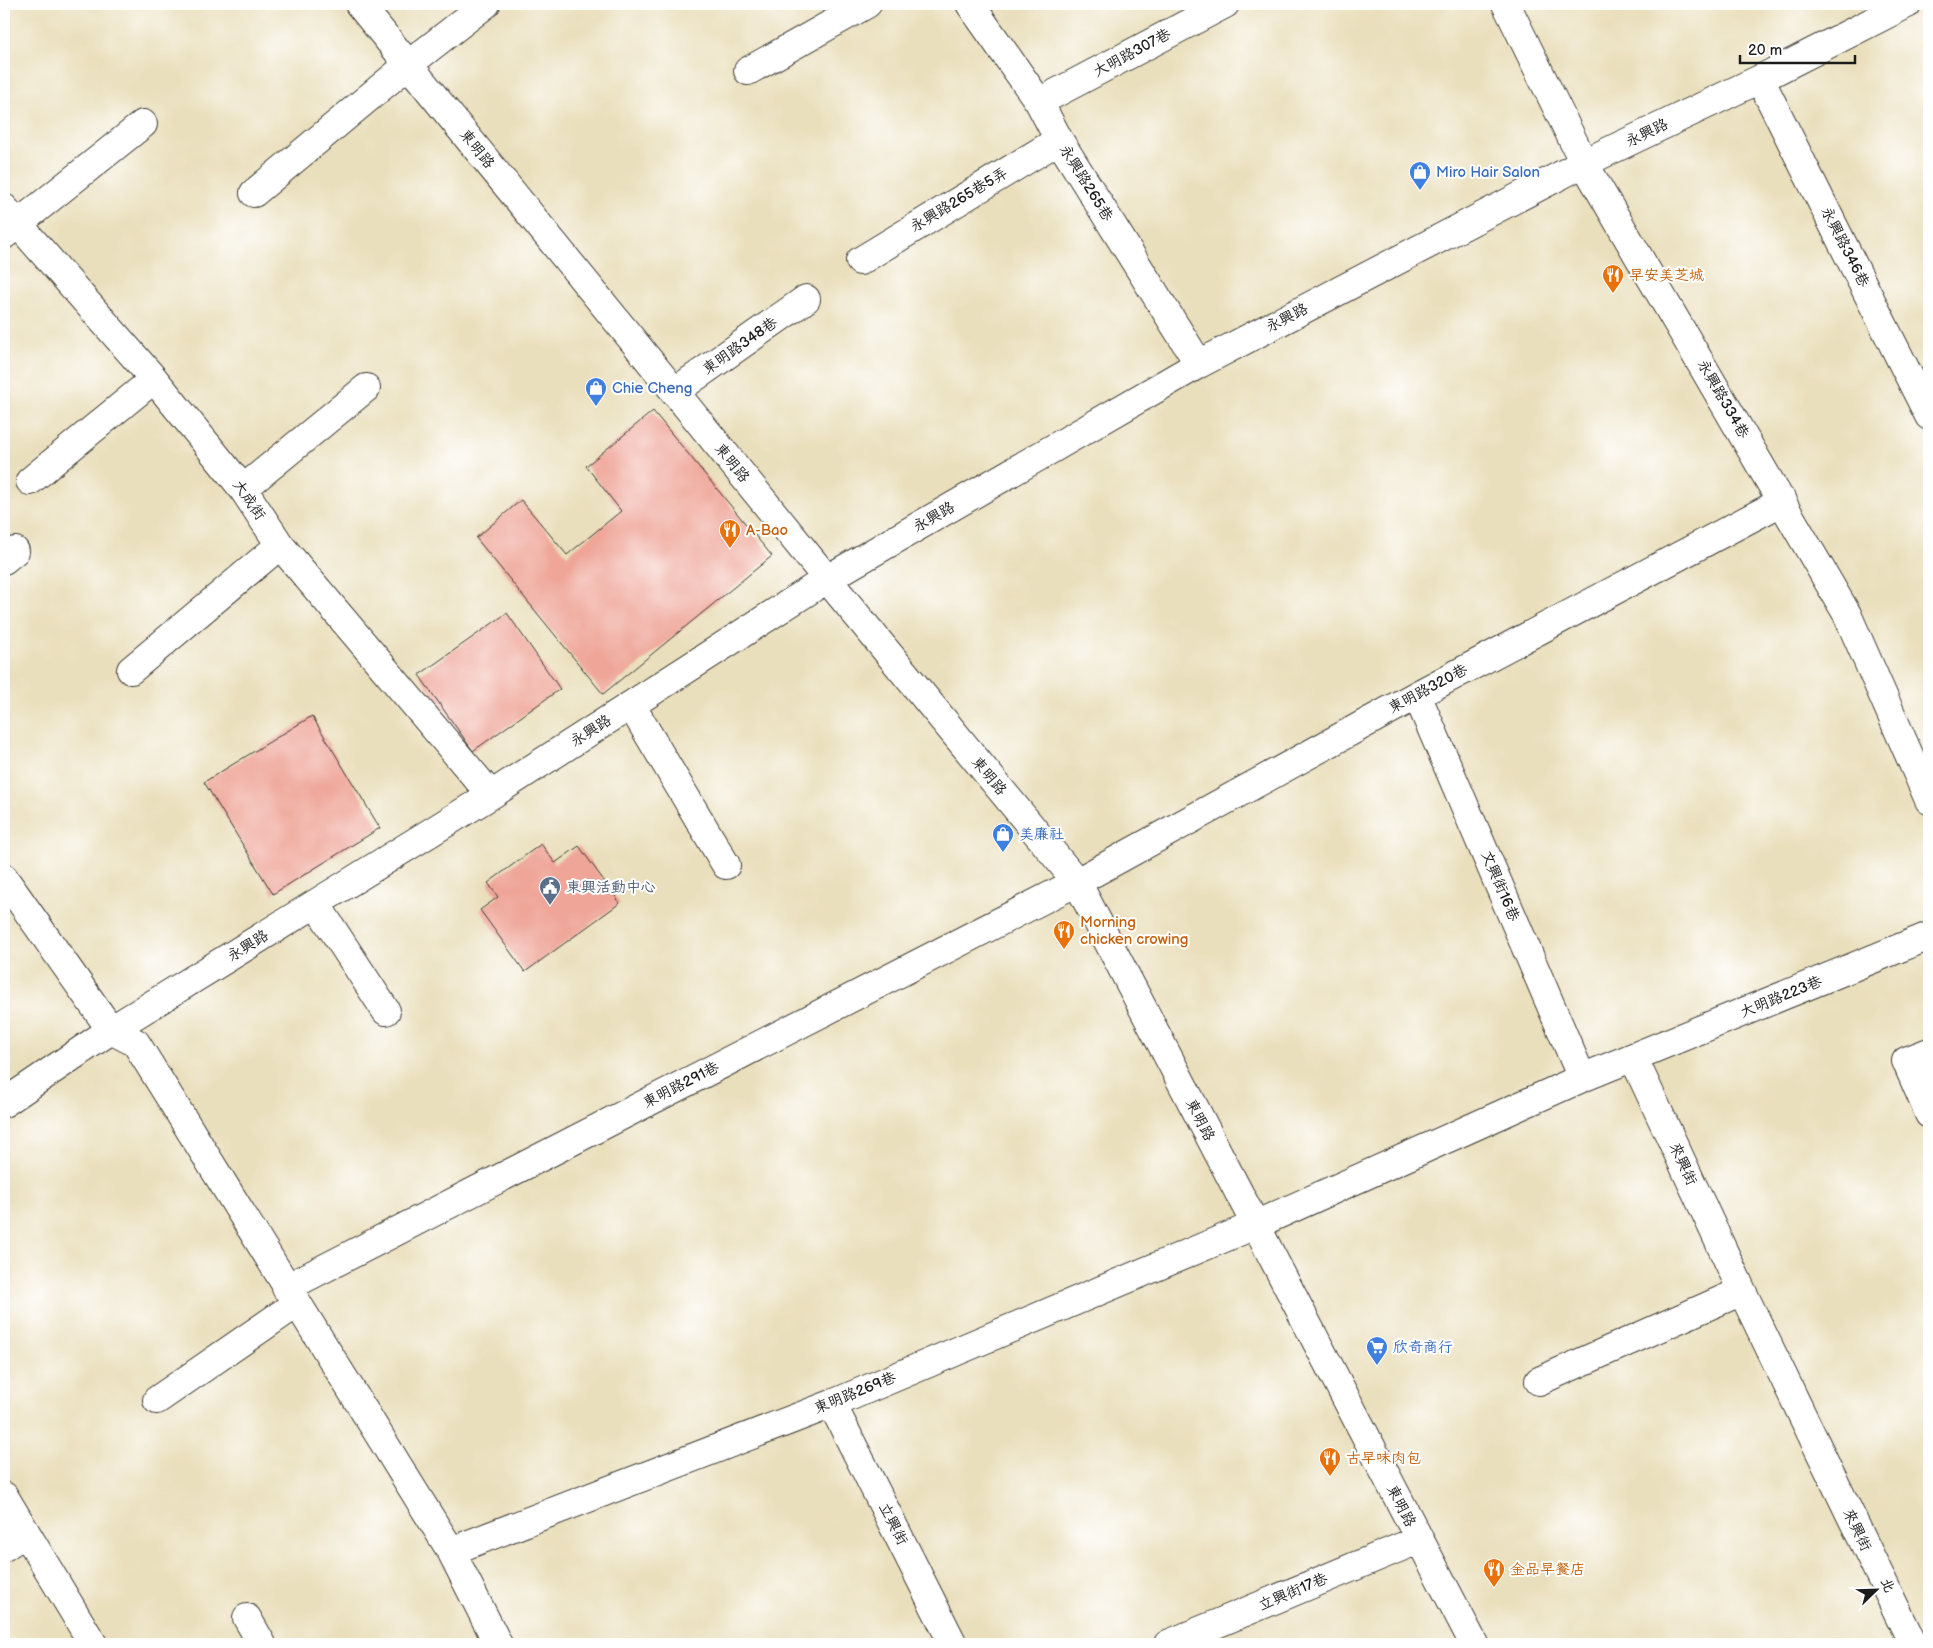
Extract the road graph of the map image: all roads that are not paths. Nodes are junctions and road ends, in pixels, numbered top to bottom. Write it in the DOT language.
graph roads {
  1 [pos="359,4"];
  2 [pos="486,4"];
  3 [pos="867,4"];
  4 [pos="970,4"];
  5 [pos="1225,4"];
  6 [pos="1506,4"];
  7 [pos="1907,4"];
  8 [pos="409,64"];
  9 [pos="748,71"];
  10 [pos="1760,79"];
  11 [pos="1039,102"];
  12 [pos="143,124"];
  13 [pos="1059,140"];
  14 [pos="1584,163"];
  15 [pos="254,193"];
  16 [pos="8,222"];
  17 [pos="860,261"];
  18 [pos="806,300"];
  19 [pos="1199,364"];
  20 [pos="154,379"];
  21 [pos="366,388"];
  22 [pos="674,392"];
  23 [pos="1929,416"];
  24 [pos="30,481"];
  25 [pos="243,489"];
  26 [pos="1783,501"];
  27 [pos="280,544"];
  28 [pos="826,579"];
  29 [pos="131,670"];
  30 [pos="1417,695"];
  31 [pos="631,705"];
  32 [pos="491,795"];
  33 [pos="1929,800"];
  34 [pos="726,865"];
  35 [pos="4,878"];
  36 [pos="1077,882"];
  37 [pos="316,904"];
  38 [pos="1929,936"];
  39 [pos="386,1011"];
  40 [pos="111,1030"];
  41 [pos="1929,1052"];
  42 [pos="1633,1057"];
  43 [pos="1582,1078"];
  44 [pos="4,1103"];
  45 [pos="1929,1114"];
  46 [pos="1255,1225"];
  47 [pos="1742,1291"];
  48 [pos="291,1296"];
  49 [pos="1539,1381"];
  50 [pos="157,1400"];
  51 [pos="832,1404"];
  52 [pos="4,1496"];
  53 [pos="14,1540"];
  54 [pos="1418,1540"];
  55 [pos="451,1551"];
  56 [pos="247,1618"];
  57 [pos="94,1644"];
  58 [pos="262,1644"];
  59 [pos="498,1644"];
  60 [pos="953,1644"];
  61 [pos="1168,1644"];
  62 [pos="1474,1644"];
  63 [pos="1912,1644"];
  1 -- 8 [label="street, 東明路"];
  2 -- 8 [label="street"];
  3 -- 9 [label="street"];
  4 -- 11 [label="street, 永興路265巷"];
  5 -- 11 [label="street, 大明路307巷"];
  6 -- 14 [label="street, 永興路334巷"];
  7 -- 10 [label="street, 永興路"];
  8 -- 15 [label="street"];
  8 -- 22 [label="street, 東明路"];
  10 -- 14 [label="street, 永興路"];
  10 -- 23 [label="street, 永興路346巷"];
  11 -- 13 [label="street, 永興路265巷"];
  12 -- 16 [label="street"];
  13 -- 17 [label="street, 永興路265巷5弄"];
  13 -- 19 [label="street, 永興路265巷"];
  14 -- 19 [label="street, 永興路"];
  14 -- 26 [label="street, 永興路334巷"];
  16 -- 20 [label="street, 大成街"];
  18 -- 22 [label="street, 東明路348巷"];
  19 -- 28 [label="street, 永興路"];
  20 -- 24 [label="street"];
  20 -- 25 [label="street, 大成街"];
  21 -- 25 [label="street"];
  22 -- 28 [label="street, 東明路"];
  25 -- 27 [label="street, 大成街"];
  26 -- 30 [label="street, 東明路320巷"];
  26 -- 33 [label="street, 永興路334巷"];
  27 -- 29 [label="street"];
  27 -- 32 [label="street, 大成街"];
  28 -- 31 [label="street, 永興路"];
  28 -- 36 [label="street, 東明路"];
  30 -- 36 [label="street, 東明路320巷"];
  30 -- 43 [label="street, 文興街16巷"];
  31 -- 32 [label="street, 永興路"];
  31 -- 34 [label="street"];
  32 -- 37 [label="street, 永興路"];
  35 -- 40 [label="street"];
  36 -- 46 [label="street, 東明路"];
  36 -- 48 [label="street, 東明路291巷"];
  37 -- 39 [label="street"];
  37 -- 40 [label="street, 永興路"];
  38 -- 42 [label="street, 大明路223巷"];
  40 -- 44 [label="street, 永興路"];
  40 -- 48 [label="street"];
  41 -- 45 [label="street"];
  42 -- 43 [label="street"];
  42 -- 47 [label="street, 來興街"];
  43 -- 46 [label="street"];
  46 -- 51 [label="street, 東明路269巷"];
  46 -- 54 [label="street, 東明路"];
  47 -- 49 [label="street"];
  47 -- 63 [label="street, 來興街"];
  48 -- 50 [label="street, 東明路291巷"];
  48 -- 55 [label="street"];
  51 -- 55 [label="street, 東明路269巷"];
  51 -- 60 [label="street, 立興街"];
  52 -- 53 [label="street"];
  53 -- 57 [label="street"];
  54 -- 61 [label="street, 立興街17巷"];
  54 -- 62 [label="street, 東明路"];
  55 -- 59 [label="street"];
  56 -- 58 [label="street"];
}
